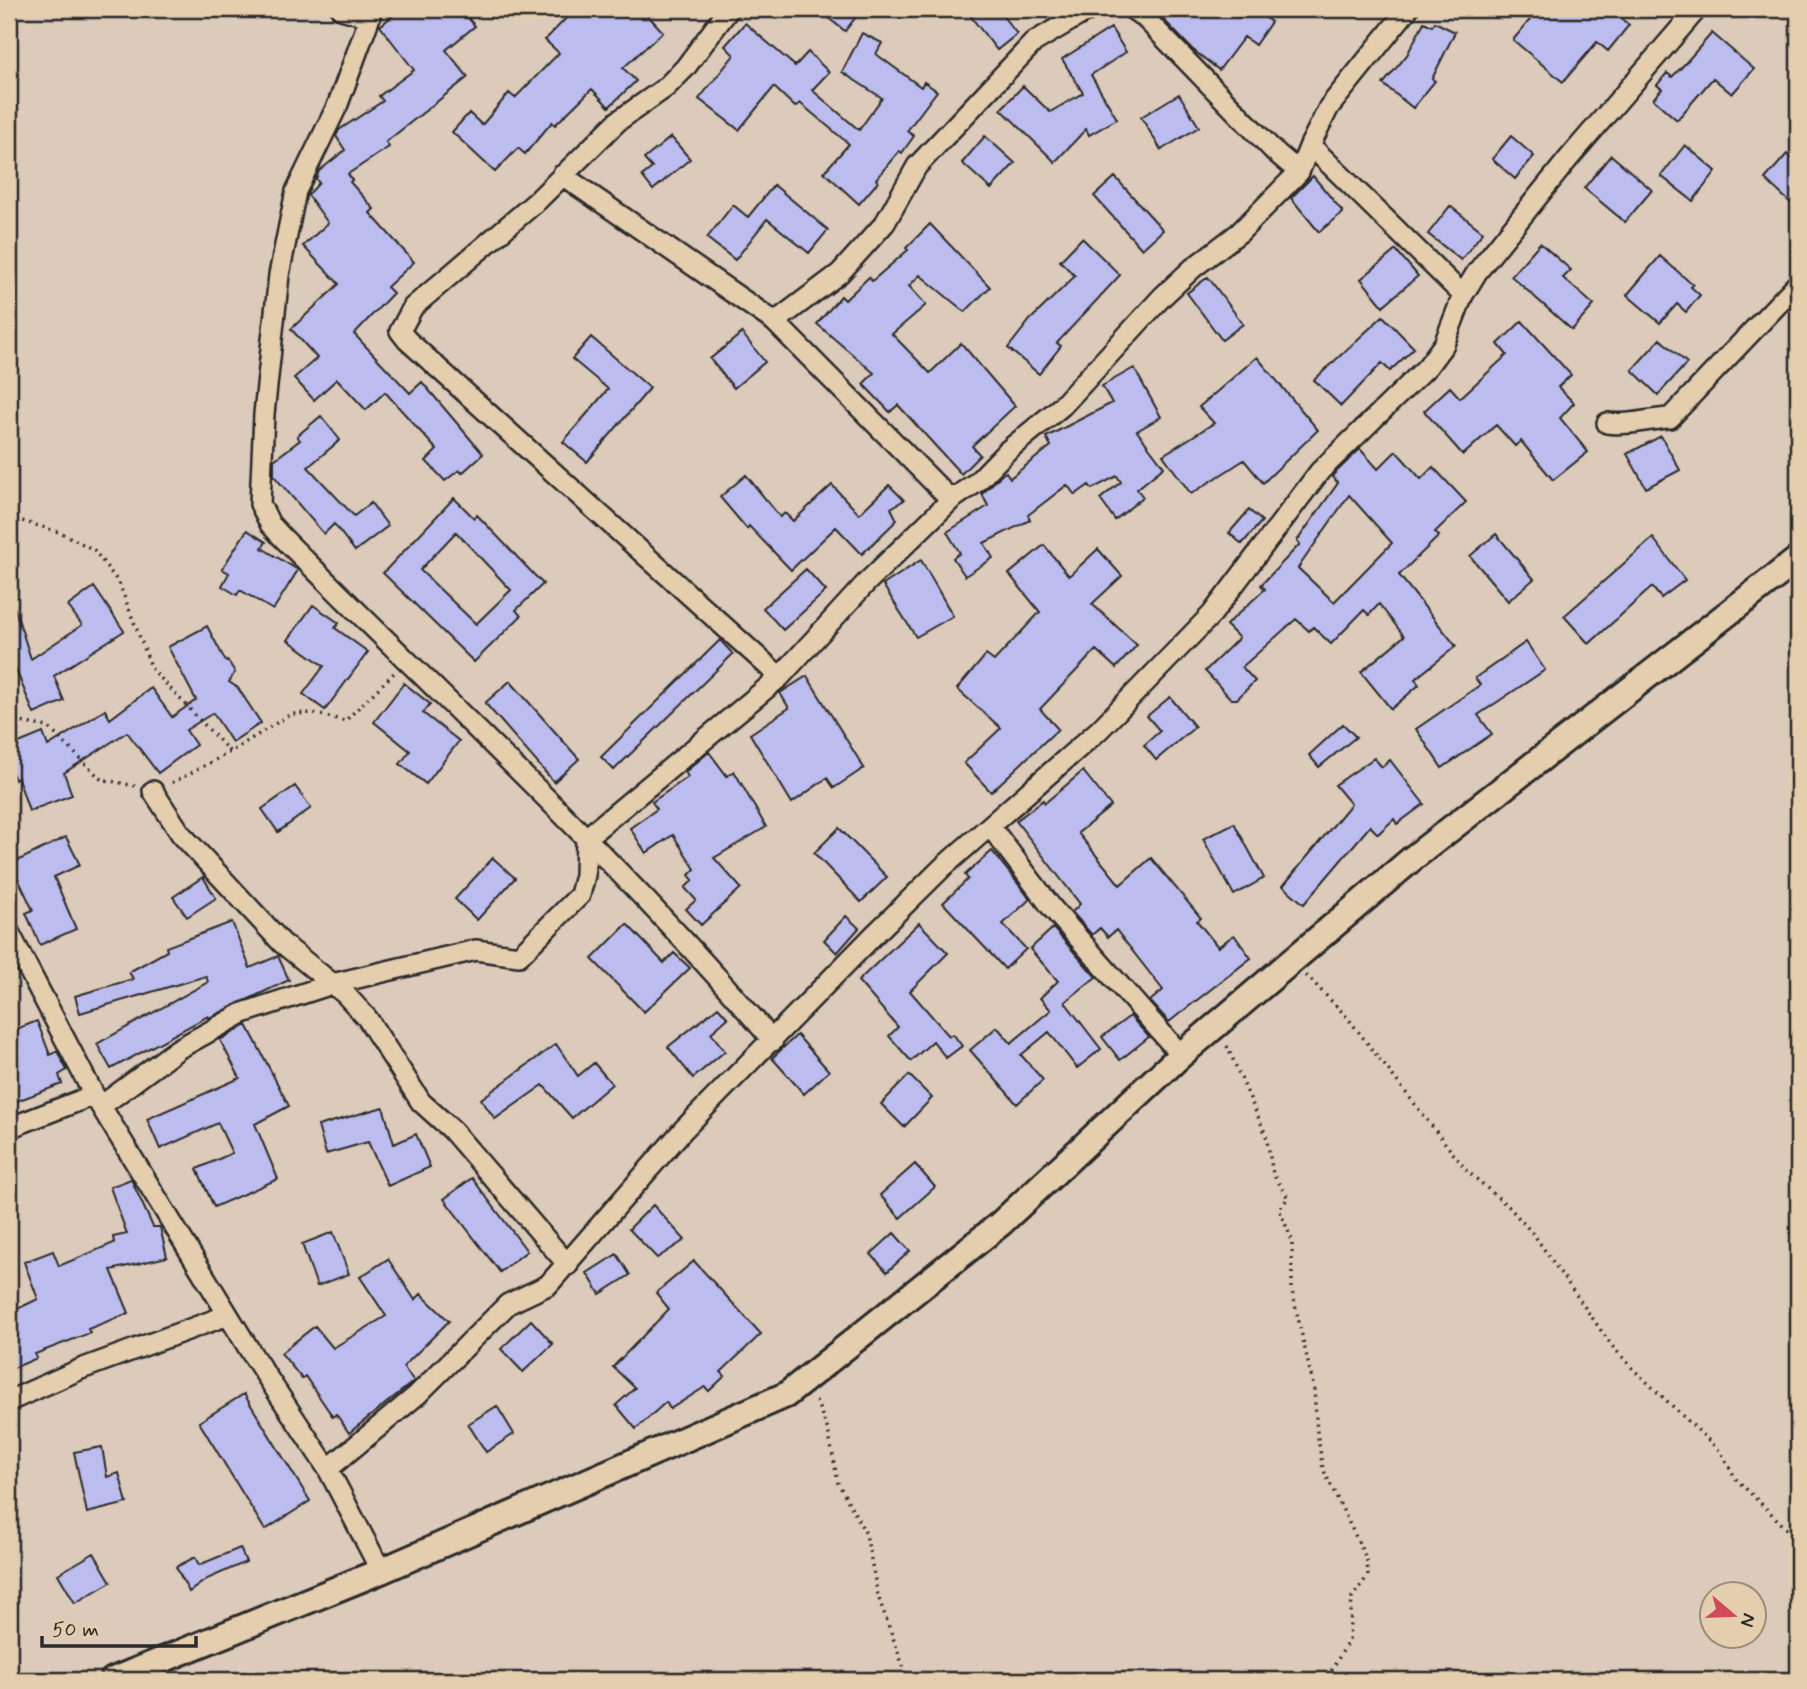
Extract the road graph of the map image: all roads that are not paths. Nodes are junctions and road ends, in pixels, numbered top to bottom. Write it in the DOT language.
graph roads {
  1 [pos="341,9"];
  2 [pos="729,9"];
  3 [pos="1090,9"];
  4 [pos="1408,9"];
  5 [pos="1698,9"];
  6 [pos="1143,12"];
  7 [pos="370,13"];
  8 [pos="1310,145"];
  9 [pos="1299,172"];
  10 [pos="562,175"];
  11 [pos="1798,283"];
  12 [pos="1463,295"];
  13 [pos="775,322"];
  14 [pos="1607,423"];
  15 [pos="951,500"];
  16 [pos="1798,559"];
  17 [pos="780,677"];
  18 [pos="153,791"];
  19 [pos="990,826"];
  20 [pos="586,838"];
  21 [pos="9,932"];
  22 [pos="332,984"];
  23 [pos="773,1041"];
  24 [pos="1181,1055"];
  25 [pos="98,1100"];
  26 [pos="9,1128"];
  27 [pos="568,1265"];
  28 [pos="228,1315"];
  29 [pos="9,1401"];
  30 [pos="328,1469"];
  31 [pos="381,1571"];
  32 [pos="113,1680"];
  1 -- 7 [label="street"];
  2 -- 10 [label="street"];
  3 -- 13 [label="street"];
  4 -- 8 [label="street"];
  5 -- 12 [label="street"];
  6 -- 9 [label="street"];
  7 -- 20 [label="street"];
  8 -- 9 [label="street"];
  8 -- 12 [label="street"];
  9 -- 15 [label="street"];
  10 -- 13 [label="street"];
  10 -- 17 [label="street"];
  11 -- 14 [label="street"];
  12 -- 19 [label="street"];
  13 -- 15 [label="street"];
  15 -- 17 [label="street"];
  16 -- 24 [label="street"];
  17 -- 20 [label="street"];
  18 -- 22 [label="street"];
  19 -- 23 [label="street"];
  19 -- 24 [label="street"];
  20 -- 22 [label="street"];
  20 -- 23 [label="street"];
  21 -- 25 [label="street"];
  22 -- 25 [label="street"];
  22 -- 27 [label="street"];
  23 -- 27 [label="street"];
  24 -- 31 [label="street"];
  25 -- 26 [label="street"];
  25 -- 28 [label="street"];
  27 -- 30 [label="street"];
  28 -- 29 [label="street"];
  28 -- 30 [label="street"];
  30 -- 31 [label="street"];
  31 -- 32 [label="street"];
}
